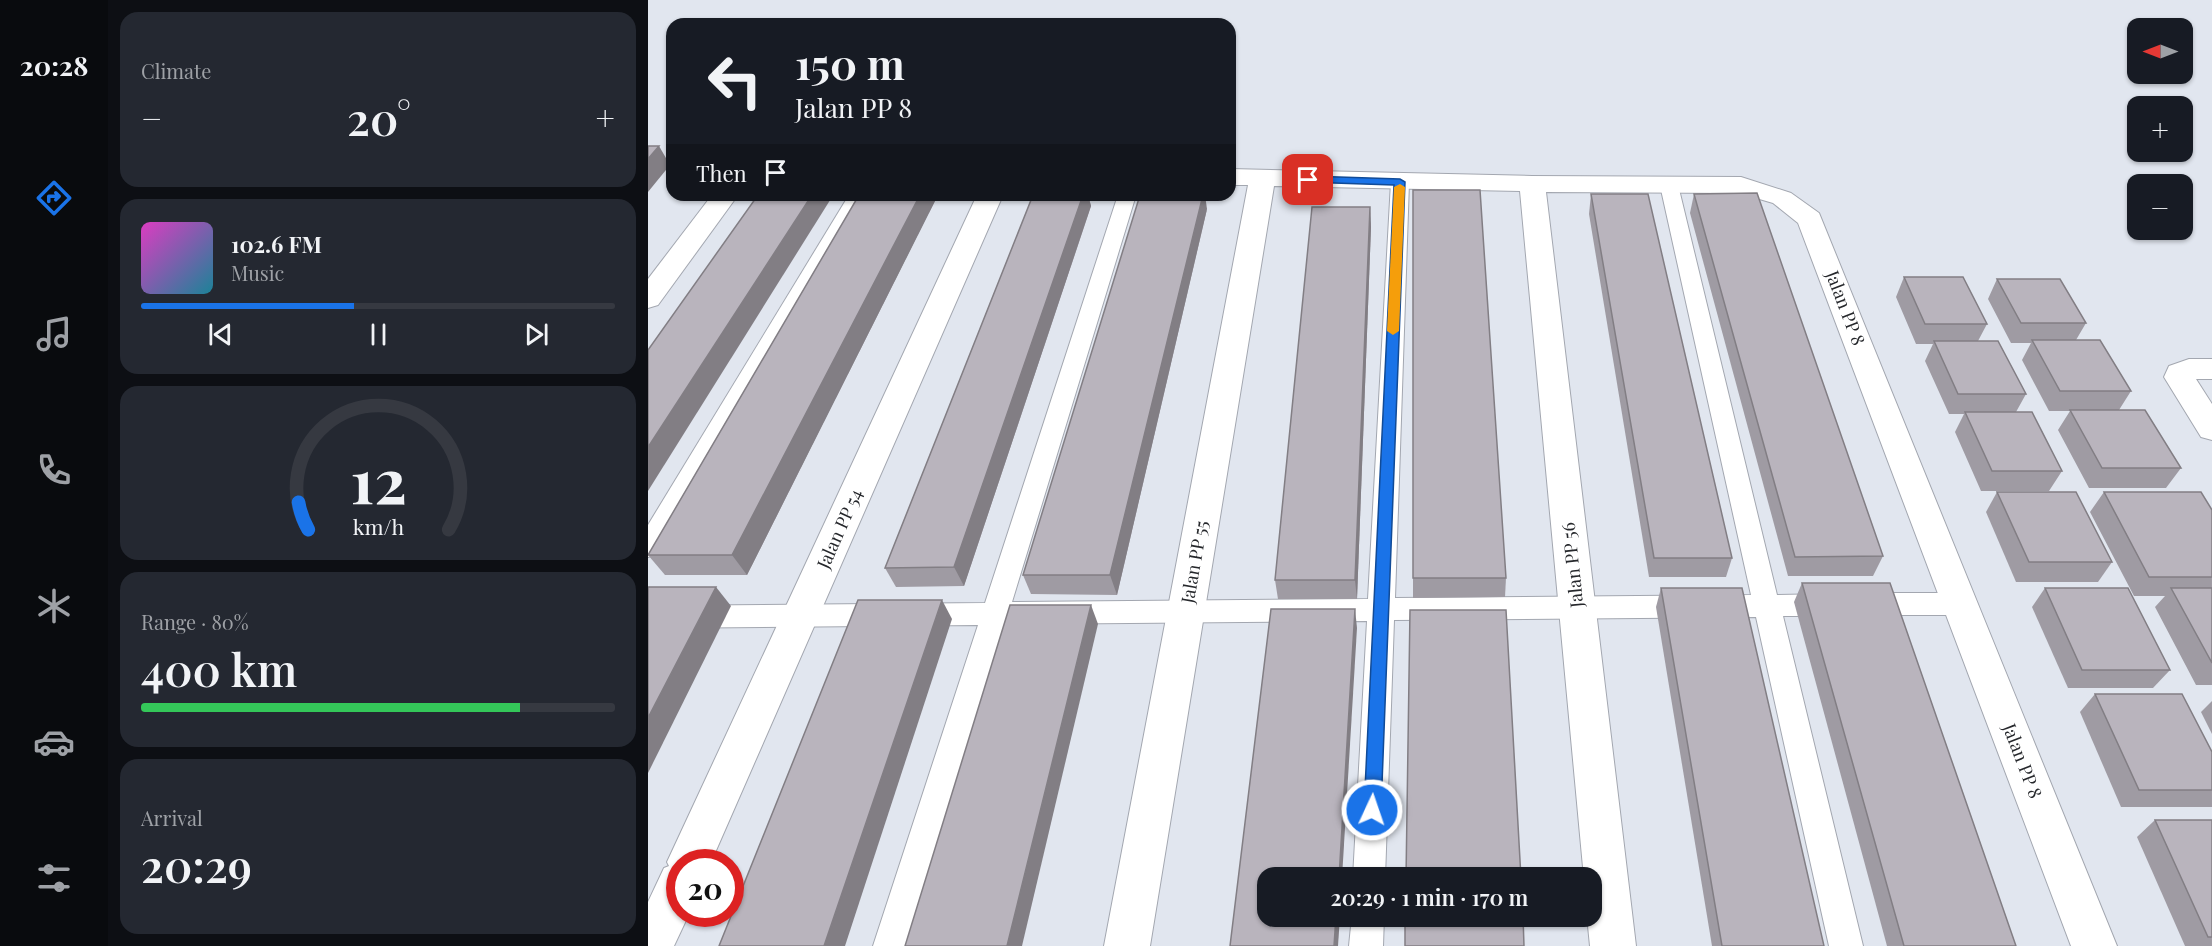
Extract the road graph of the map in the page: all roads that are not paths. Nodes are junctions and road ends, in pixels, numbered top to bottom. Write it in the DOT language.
graph roads {
  1 [pos="1246,178"];
  2 [pos="1400,182"];
  3 [pos="1532,184"];
  4 [pos="1669,185"];
  5 [pos="721,201"];
  6 [pos="854,201"];
  7 [pos="987,201"];
  8 [pos="1125,201"];
  9 [pos="648,299"];
  10 [pos="2212,369"];
  11 [pos="2212,429"];
  12 [pos="648,547"];
  13 [pos="1961,603"];
  14 [pos="1765,605"];
  15 [pos="1577,607"];
  16 [pos="1381,609"];
  17 [pos="1186,611"];
  18 [pos="996,613"];
  19 [pos="802,615"];
  20 [pos="648,616"];
  21 [pos="695,849"];
  22 [pos="1369,867"];
  23 [pos="666,914"];
  24 [pos="1367,927"];
  25 [pos="651,946"];
  26 [pos="890,946"];
  27 [pos="1127,946"];
  28 [pos="1366,946"];
  29 [pos="1613,946"];
  30 [pos="1846,946"];
  31 [pos="2094,946"];
  1 -- 2 [label="street, Jalan PP 8"];
  1 -- 17 [label="street, Jalan PP 55"];
  2 -- 3 [label="street, Jalan PP 8"];
  2 -- 16 [label="lane"];
  3 -- 4 [label="street, Jalan PP 8"];
  3 -- 15 [label="street, Jalan PP 56"];
  4 -- 13 [label="street, Jalan PP 8"];
  4 -- 14 [label="lane"];
  5 -- 9 [label="street"];
  6 -- 12 [label="lane"];
  7 -- 19 [label="street, Jalan PP 54"];
  8 -- 18 [label="lane"];
  10 -- 11 [label="street"];
  13 -- 14 [label="lane"];
  13 -- 31 [label="street, Jalan PP 8"];
  14 -- 15 [label="lane"];
  14 -- 30 [label="lane"];
  15 -- 16 [label="lane"];
  15 -- 29 [label="street, Jalan PP 56"];
  16 -- 17 [label="lane"];
  16 -- 22 [label="lane"];
  17 -- 18 [label="lane"];
  17 -- 27 [label="street, Jalan PP 55"];
  18 -- 19 [label="lane"];
  18 -- 26 [label="lane"];
  19 -- 20 [label="lane"];
  19 -- 21 [label="street, Jalan PP 54"];
  23 -- 25 [label="street"];
  24 -- 28 [label="lane"];
}
